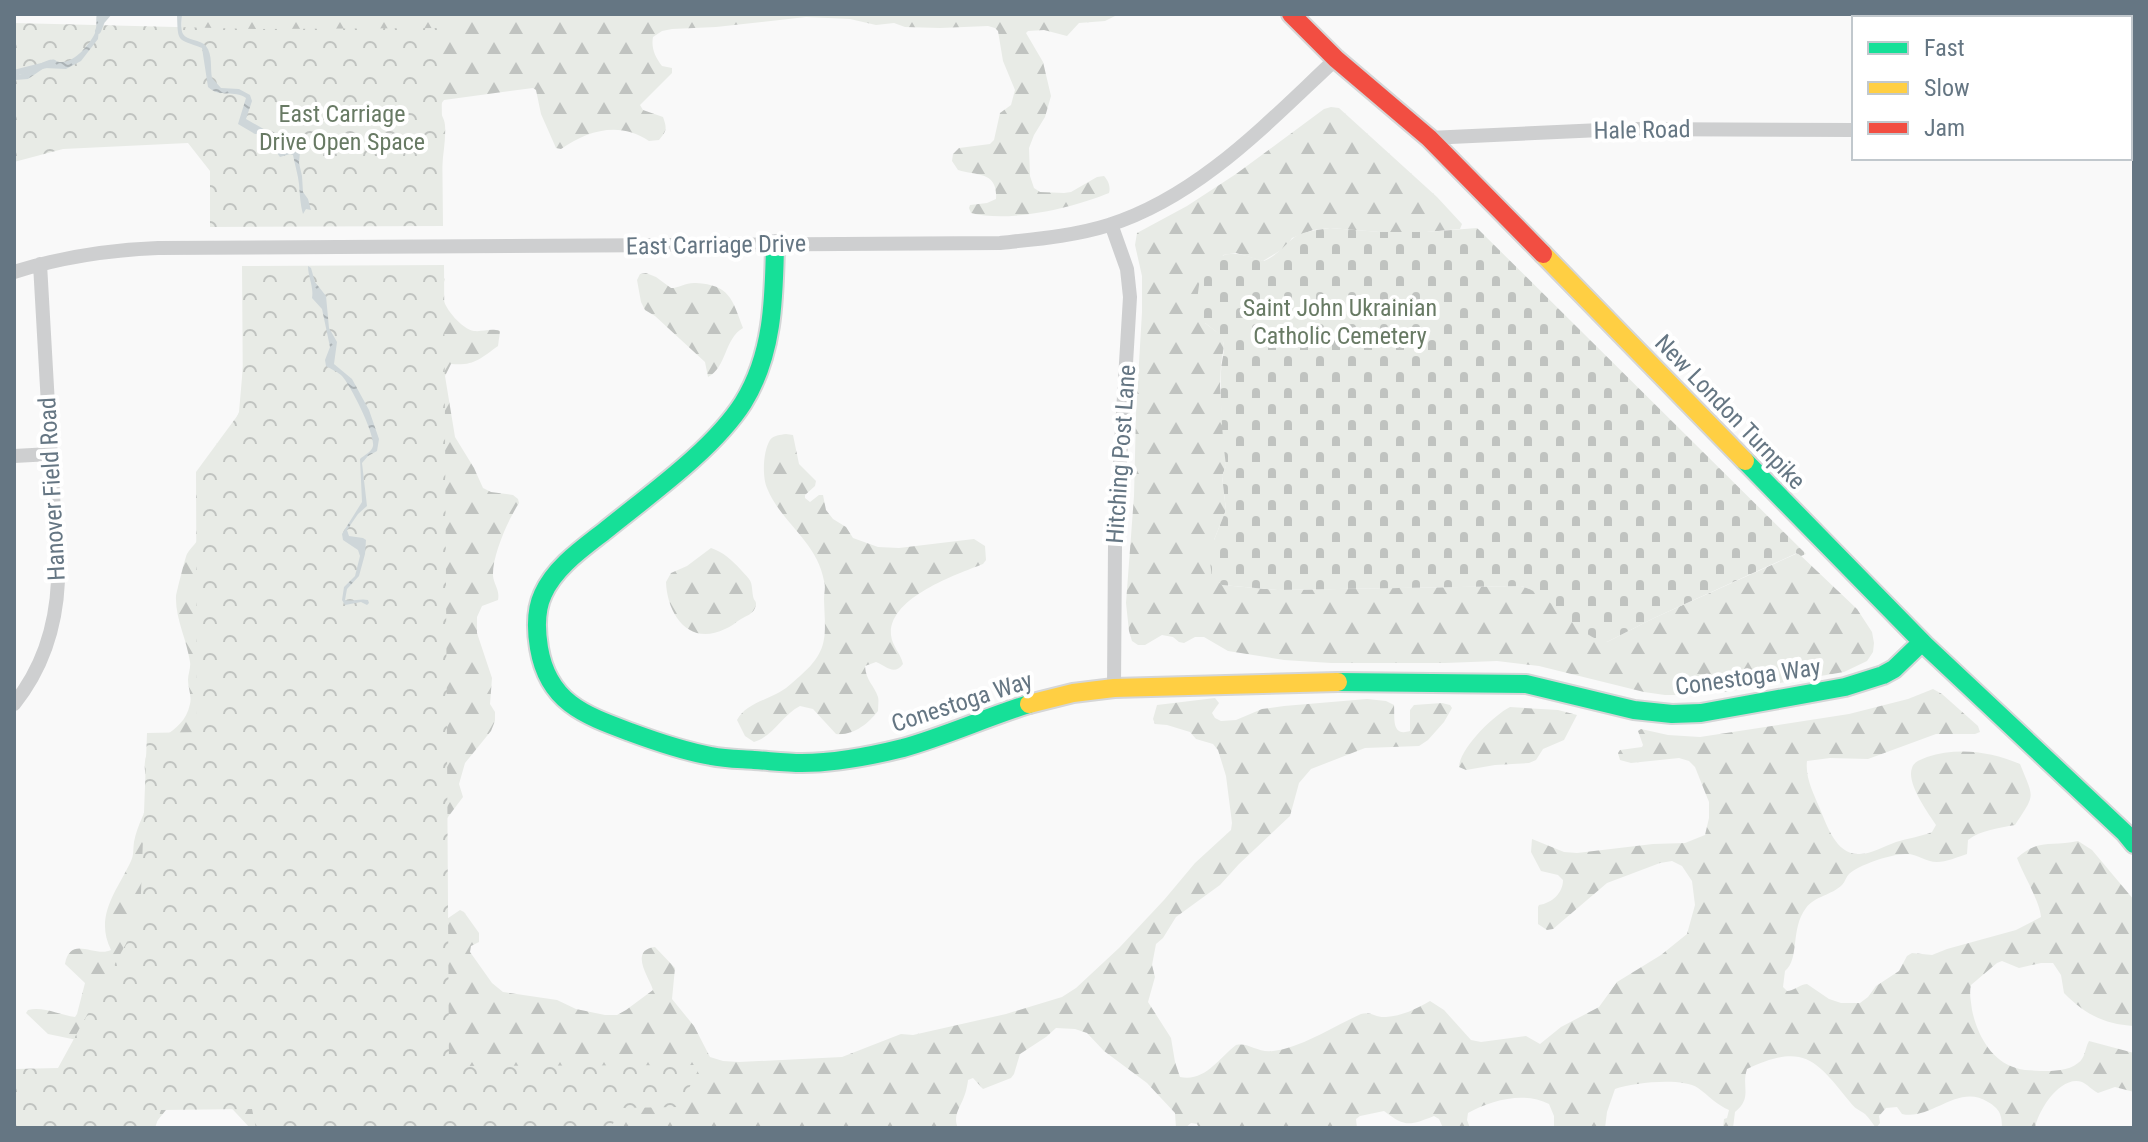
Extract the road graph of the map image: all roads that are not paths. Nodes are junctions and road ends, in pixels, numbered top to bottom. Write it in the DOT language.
graph roads {
  1 [pos="1291,14"];
  2 [pos="1336,59"];
  3 [pos="1852,130"];
  4 [pos="1429,138"];
  5 [pos="1111,224"];
  6 [pos="775,245"];
  7 [pos="40,264"];
  8 [pos="14,272"];
  9 [pos="51,454"];
  10 [pos="14,456"];
  11 [pos="1922,642"];
  12 [pos="1114,688"];
  13 [pos="14,704"];
  14 [pos="2134,844"];
  1 -- 2 [label="street, New London Turnpike"];
  2 -- 4 [label="street, New London Turnpike"];
  2 -- 5 [label="street, East Carriage Drive"];
  3 -- 4 [label="street, Hale Road"];
  4 -- 11 [label="street, New London Turnpike"];
  5 -- 6 [label="street, East Carriage Drive"];
  5 -- 12 [label="street, Hitching Post Lane"];
  6 -- 7 [label="street, East Carriage Drive"];
  6 -- 12 [label="street, Conestoga Way"];
  7 -- 8 [label="street, East Carriage Drive"];
  7 -- 9 [label="street, Hanover Field Road"];
  9 -- 10 [label="street"];
  9 -- 13 [label="street, Hanover Field Road"];
  11 -- 12 [label="street, Conestoga Way"];
  11 -- 14 [label="street, New London Turnpike"];
}
